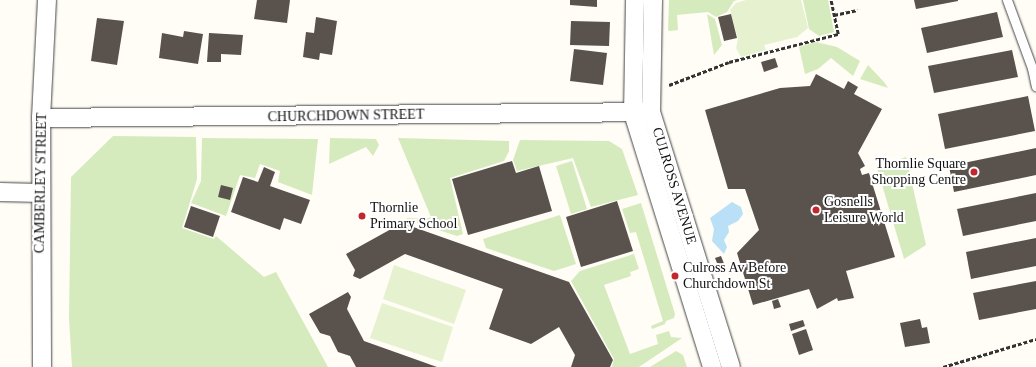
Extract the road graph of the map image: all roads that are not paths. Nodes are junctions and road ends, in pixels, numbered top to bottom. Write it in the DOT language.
graph roads {
  1 [pos="47,0"];
  2 [pos="635,0"];
  3 [pos="652,0"];
  4 [pos="1006,0"];
  5 [pos="1036,87"];
  6 [pos="651,112"];
  7 [pos="633,113"];
  8 [pos="41,118"];
  9 [pos="0,192"];
  10 [pos="41,192"];
  11 [pos="42,367"];
  12 [pos="712,367"];
  13 [pos="731,367"];
  1 -- 8 [label="street, CAMBERLEY STREET"];
  2 -- 7 [label="street, CULROSS AVENUE"];
  3 -- 6 [label="street, CULROSS AVENUE"];
  4 -- 5 [label="lane"];
  6 -- 7 [label="street, CHURCHDOWN STREET"];
  6 -- 13 [label="street, CULROSS AVENUE"];
  7 -- 8 [label="street, CHURCHDOWN STREET"];
  7 -- 12 [label="street, CULROSS AVENUE"];
  8 -- 10 [label="street, CAMBERLEY STREET"];
  9 -- 10 [label="street"];
  10 -- 11 [label="street, CAMBERLEY STREET"];
}
